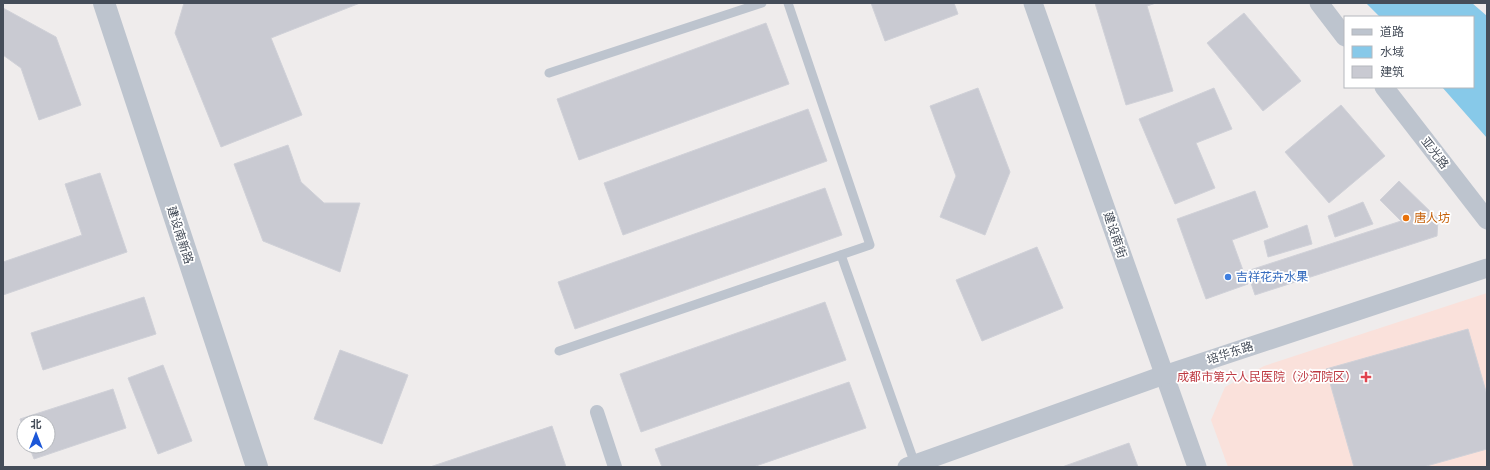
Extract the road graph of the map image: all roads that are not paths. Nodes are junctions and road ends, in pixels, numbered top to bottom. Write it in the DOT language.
graph roads {
  1 [pos="104,3"];
  2 [pos="762,3"];
  3 [pos="788,3"];
  4 [pos="1033,3"];
  5 [pos="1319,3"];
  6 [pos="1344,36"];
  7 [pos="549,73"];
  8 [pos="1385,88"];
  9 [pos="1487,220"];
  10 [pos="841,255"];
  11 [pos="1487,268"];
  12 [pos="558,351"];
  13 [pos="1164,375"];
  14 [pos="597,412"];
  15 [pos="911,466"];
  16 [pos="257,467"];
  17 [pos="615,467"];
  18 [pos="1197,467"];
  1 -- 16 [label="street, 建设南新路"];
  2 -- 7 [label="lane"];
  3 -- 10 [label="lane"];
  4 -- 13 [label="street, 建设南街"];
  5 -- 6 [label="street"];
  8 -- 9 [label="street, 亚光路"];
  10 -- 12 [label="lane"];
  10 -- 15 [label="lane"];
  11 -- 13 [label="street, 培华东路"];
  13 -- 15 [label="street, 培华东路"];
  13 -- 18 [label="street, 建设南街"];
  14 -- 17 [label="street"];
}
